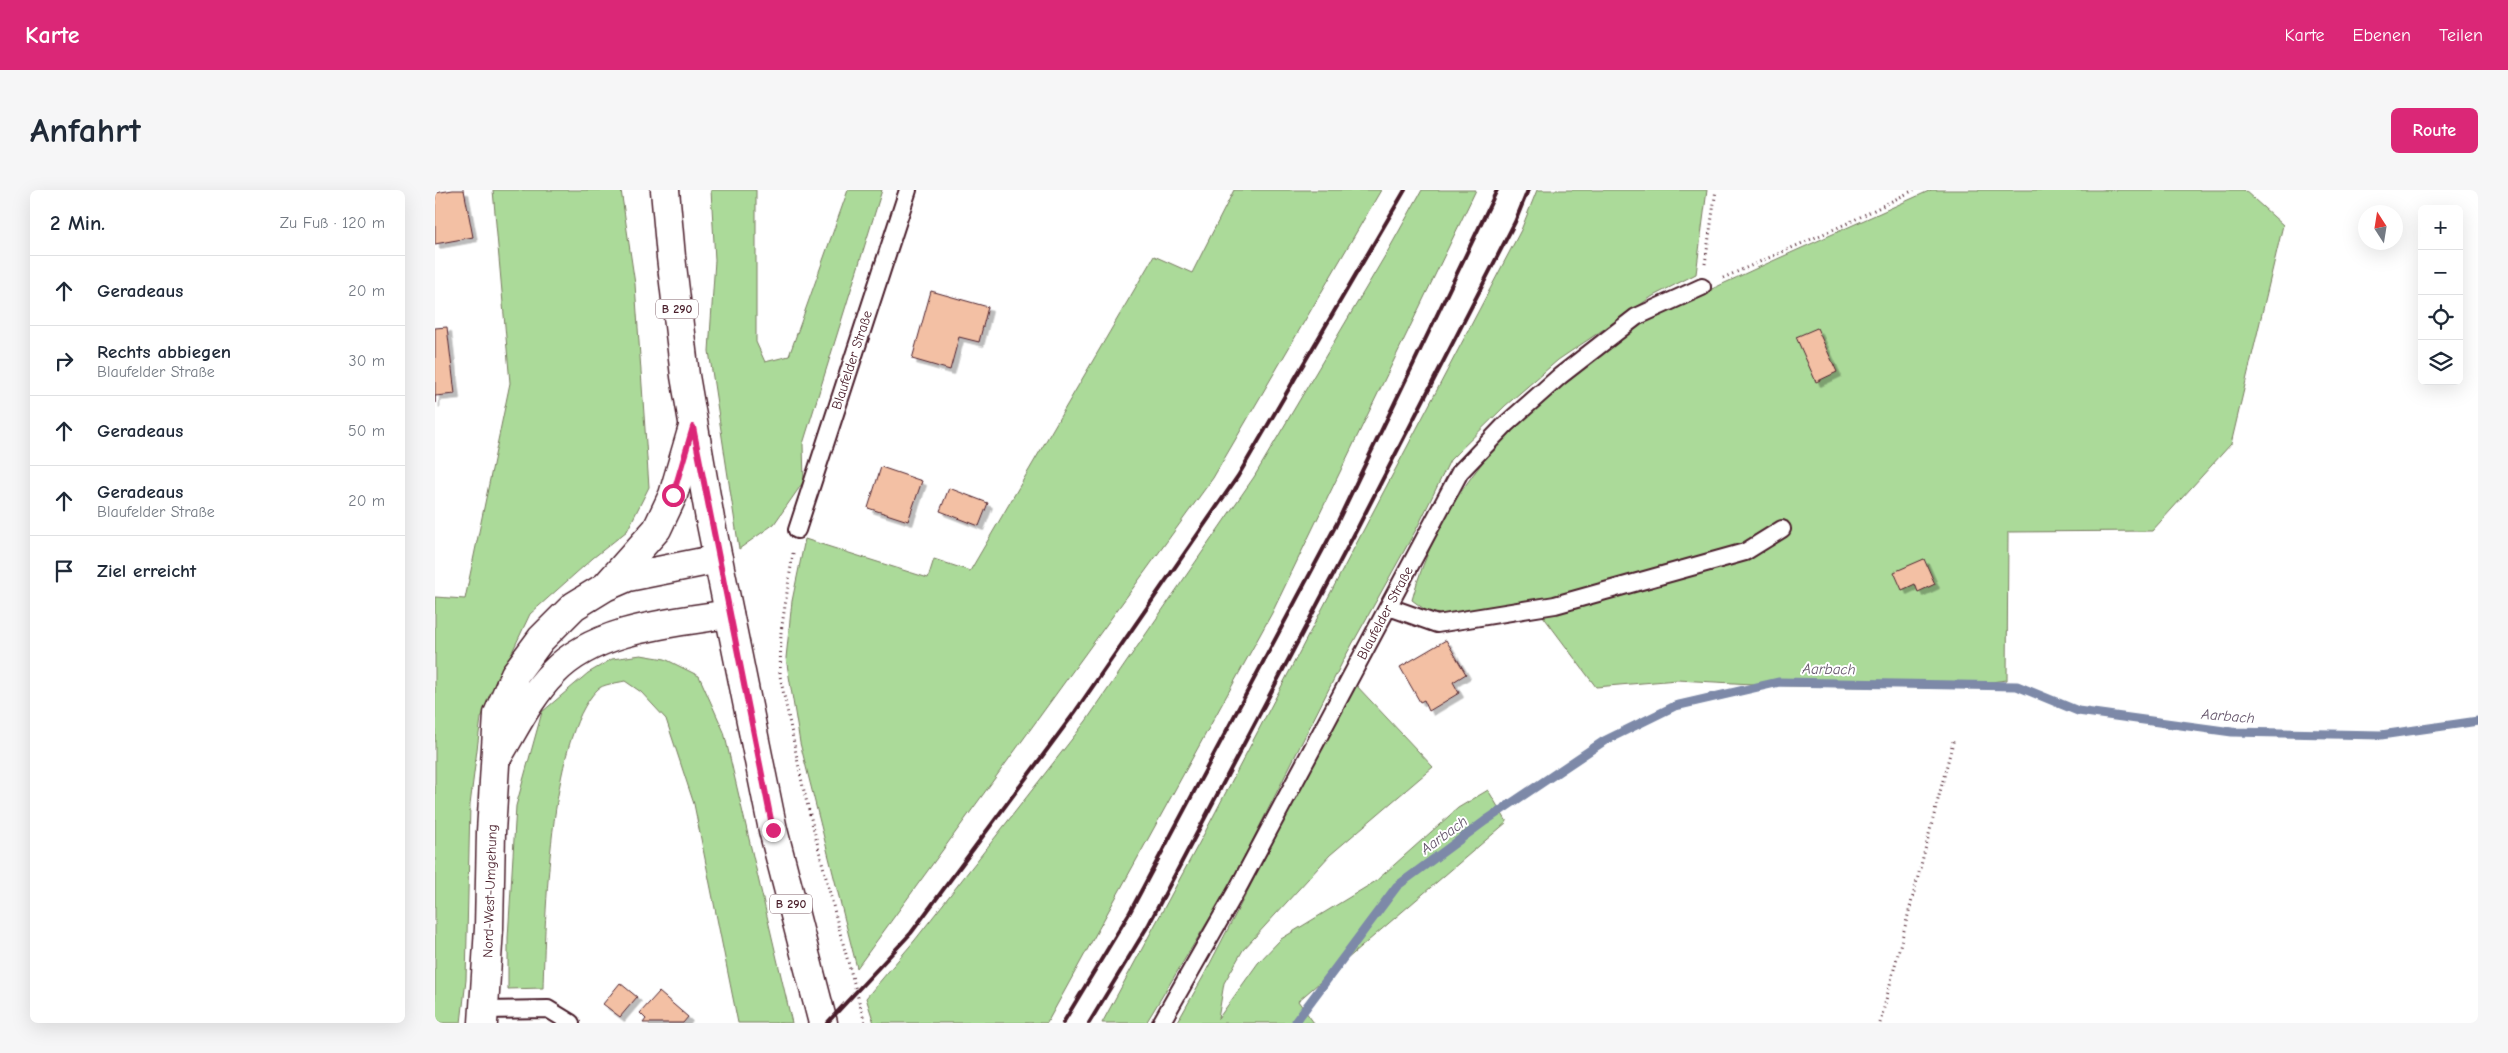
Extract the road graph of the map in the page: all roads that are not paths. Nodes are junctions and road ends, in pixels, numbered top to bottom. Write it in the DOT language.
graph roads {
  1 [pos="665,190"];
  2 [pos="909,190"];
  3 [pos="1702,287"];
  4 [pos="693,427"];
  5 [pos="1782,529"];
  6 [pos="797,530"];
  7 [pos="718,559"];
  8 [pos="605,587"];
  9 [pos="1389,607"];
  10 [pos="729,614"];
  11 [pos="496,759"];
  12 [pos="484,1017"];
  13 [pos="571,1023"];
  14 [pos="823,1023"];
  15 [pos="1161,1023"];
  1 -- 4 [label="main road, B 290"];
  2 -- 6 [label="lane, Blaufelder Straße"];
  3 -- 9 [label="lane, Blaufelder Straße"];
  4 -- 7 [label="main road, B 290"];
  4 -- 8 [label="main road"];
  5 -- 9 [label="lane"];
  7 -- 8 [label="main road, Nord-West-Umgehung"];
  7 -- 10 [label="main road, B 290"];
  8 -- 11 [label="main road, Nord-West-Umgehung"];
  9 -- 15 [label="lane, Blaufelder Straße"];
  10 -- 11 [label="main road, Nord-West-Umgehung"];
  10 -- 14 [label="main road, B 290"];
  11 -- 12 [label="main road, Nord-West-Umgehung"];
  12 -- 13 [label="lane"];
}
